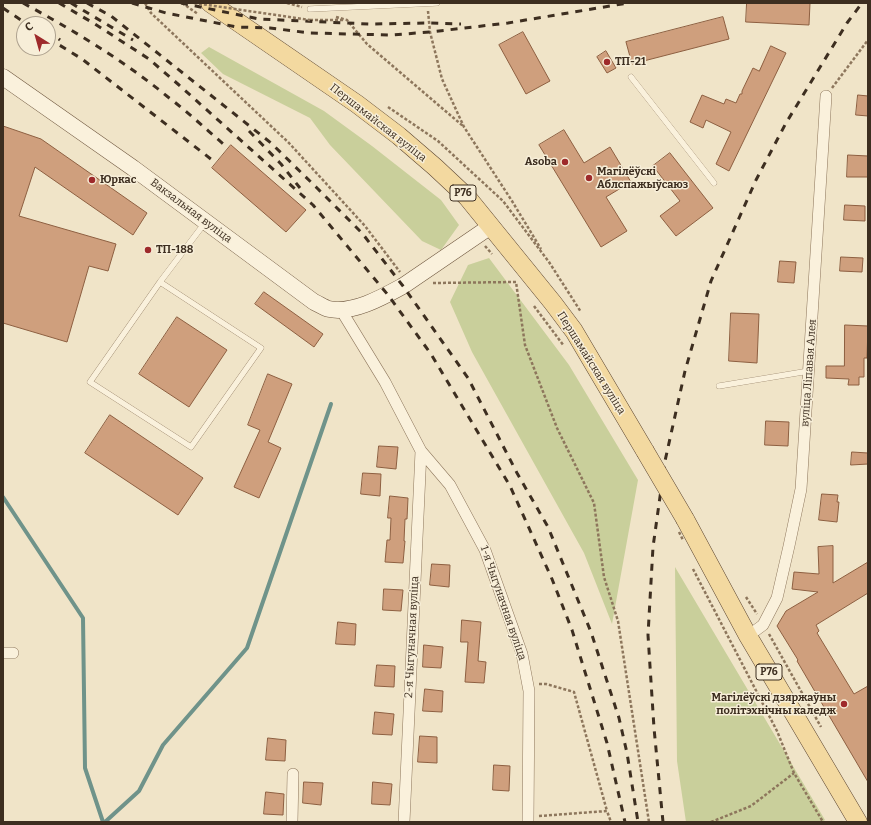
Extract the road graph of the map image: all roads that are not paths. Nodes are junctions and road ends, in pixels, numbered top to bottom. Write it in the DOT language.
graph roads {
  1 [pos="437,3"];
  2 [pos="427,4"];
  3 [pos="205,9"];
  4 [pos="310,10"];
  5 [pos="3,77"];
  6 [pos="631,77"];
  7 [pos="826,96"];
  8 [pos="714,183"];
  9 [pos="206,222"];
  10 [pos="491,226"];
  11 [pos="160,282"];
  12 [pos="341,310"];
  13 [pos="809,371"];
  14 [pos="719,386"];
  15 [pos="421,451"];
  16 [pos="748,636"];
  17 [pos="293,774"];
  18 [pos="528,819"];
  19 [pos="292,822"];
  20 [pos="404,822"];
  21 [pos="858,822"];
  1 -- 2 [label="lane"];
  2 -- 4 [label="lane"];
  3 -- 10 [label="main road, Першамайская вуліца / Р76"];
  5 -- 9 [label="main road, Вакзальная вуліца"];
  6 -- 8 [label="lane"];
  7 -- 13 [label="street, вуліца Ліпавая Алея"];
  9 -- 11 [label="lane"];
  9 -- 12 [label="main road, Вакзальная вуліца"];
  10 -- 12 [label="main road, Вакзальная вуліца"];
  10 -- 16 [label="main road, Першамайская вуліца / Р76, bridge"];
  11 -- 11 [label="lane"];
  12 -- 15 [label="street"];
  13 -- 14 [label="lane"];
  13 -- 16 [label="street, вуліца Ліпавая Алея"];
  15 -- 18 [label="street, 1-я Чыгуначная вуліца"];
  15 -- 20 [label="street, 2-я Чыгуначная вуліца"];
  16 -- 21 [label="main road, Першамайская вуліца / Р76"];
  17 -- 19 [label="street"];
}
